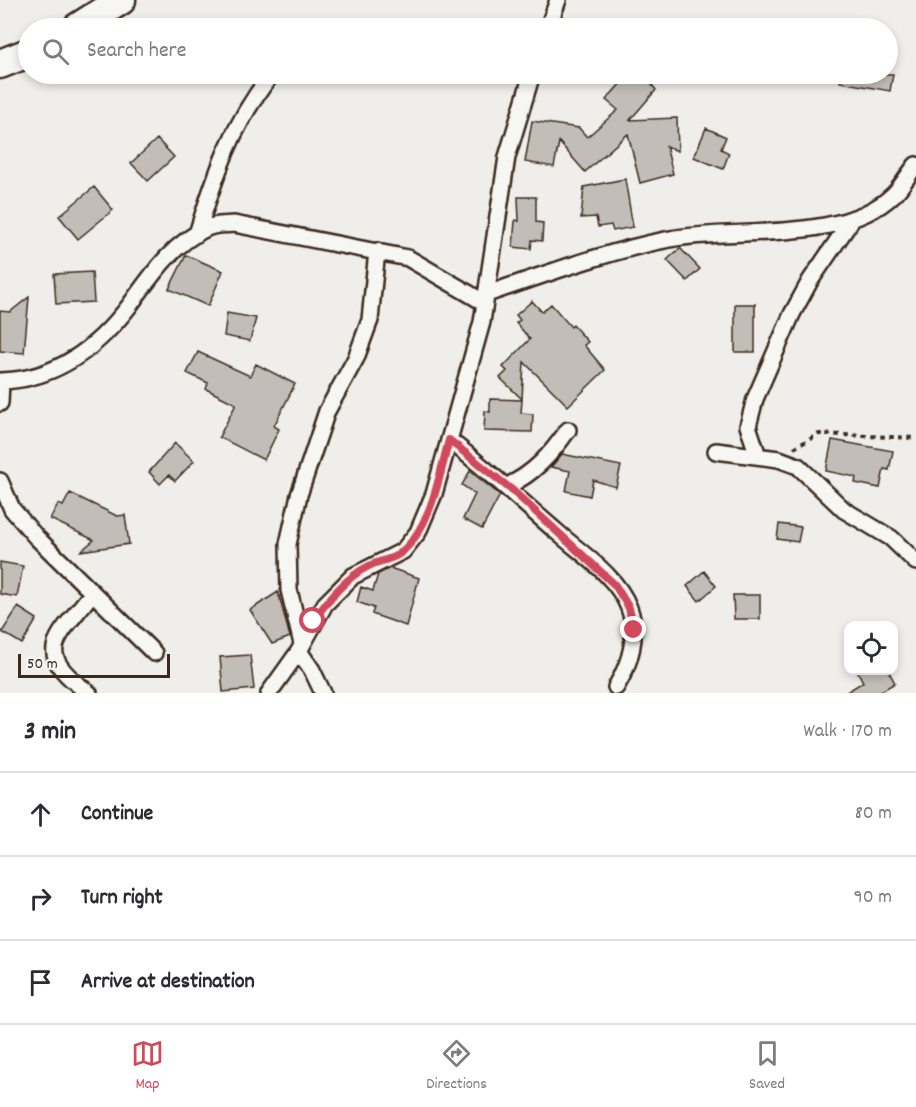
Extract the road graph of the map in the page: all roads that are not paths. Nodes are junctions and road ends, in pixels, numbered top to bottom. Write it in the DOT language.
graph roads {
  1 [pos="121,0"];
  2 [pos="558,0"];
  3 [pos="93,18"];
  4 [pos="552,18"];
  5 [pos="18,56"];
  6 [pos="0,64"];
  7 [pos="265,84"];
  8 [pos="529,84"];
  9 [pos="916,165"];
  10 [pos="854,218"];
  11 [pos="197,234"];
  12 [pos="377,251"];
  13 [pos="486,298"];
  14 [pos="1,381"];
  15 [pos="0,403"];
  16 [pos="568,430"];
  17 [pos="449,440"];
  18 [pos="716,451"];
  19 [pos="758,456"];
  20 [pos="0,481"];
  21 [pos="507,486"];
  22 [pos="916,562"];
  23 [pos="92,593"];
  24 [pos="300,648"];
  25 [pos="154,653"];
  26 [pos="616,687"];
  27 [pos="88,693"];
  28 [pos="269,693"];
  29 [pos="323,693"];
  1 -- 3 [label="highway"];
  2 -- 4 [label="street"];
  5 -- 6 [label="highway"];
  7 -- 11 [label="street"];
  8 -- 13 [label="street"];
  9 -- 10 [label="street"];
  10 -- 13 [label="street"];
  10 -- 19 [label="street"];
  11 -- 12 [label="street"];
  11 -- 14 [label="street"];
  12 -- 13 [label="street"];
  12 -- 24 [label="street"];
  13 -- 17 [label="street"];
  14 -- 15 [label="street"];
  16 -- 21 [label="street"];
  17 -- 21 [label="street"];
  17 -- 24 [label="street"];
  18 -- 19 [label="street"];
  19 -- 22 [label="street"];
  20 -- 23 [label="street"];
  21 -- 26 [label="street"];
  23 -- 25 [label="street"];
  23 -- 27 [label="street"];
  24 -- 28 [label="street"];
  24 -- 29 [label="street"];
}
